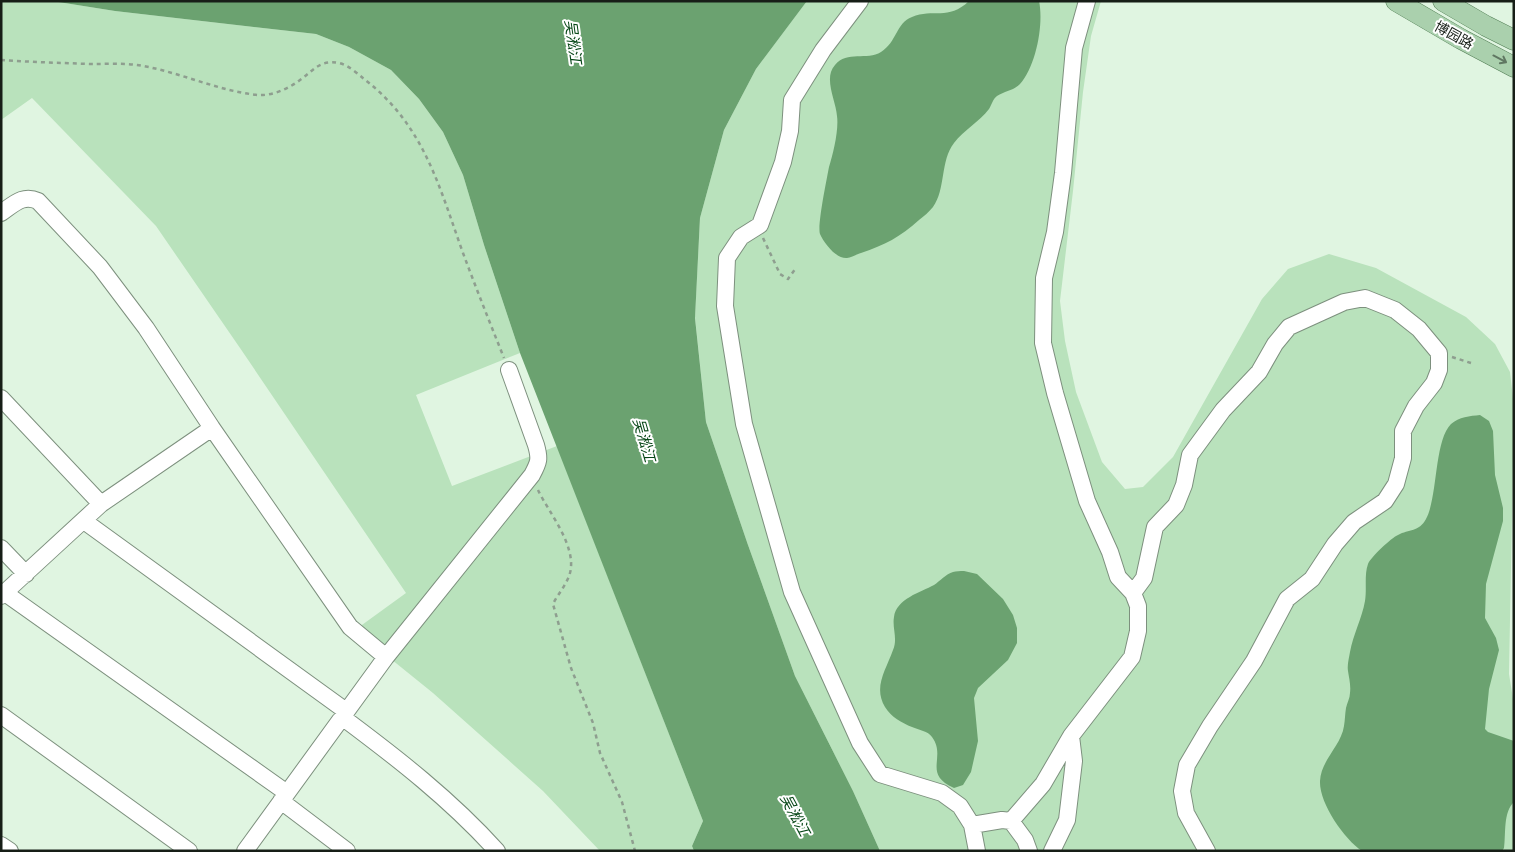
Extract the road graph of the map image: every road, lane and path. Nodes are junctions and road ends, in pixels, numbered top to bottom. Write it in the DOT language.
graph roads {
  1 [pos="860,1"];
  2 [pos="1087,1"];
  3 [pos="1396,1"];
  4 [pos="1443,1"];
  5 [pos="1514,40"];
  6 [pos="1,60"];
  7 [pos="1514,67"];
  8 [pos="1,213"];
  9 [pos="760,225"];
  10 [pos="796,268"];
  11 [pos="1439,353"];
  12 [pos="1471,363"];
  13 [pos="509,370"];
  14 [pos="1,398"];
  15 [pos="212,428"];
  16 [pos="532,475"];
  17 [pos="101,504"];
  18 [pos="84,521"];
  19 [pos="1,548"];
  20 [pos="26,574"];
  21 [pos="1133,593"];
  22 [pos="3,594"];
  23 [pos="386,657"];
  24 [pos="344,714"];
  25 [pos="1,715"];
  26 [pos="1071,736"];
  27 [pos="284,797"];
  28 [pos="1011,821"];
  29 [pos="972,825"];
  30 [pos="1,845"];
  31 [pos="10,851"];
  32 [pos="189,851"];
  33 [pos="245,851"];
  34 [pos="347,851"];
  35 [pos="497,851"];
  36 [pos="635,851"];
  37 [pos="977,851"];
  38 [pos="1029,851"];
  39 [pos="1052,851"];
  40 [pos="1207,851"];
  1 -- 9 [label="street"];
  2 -- 21 [label="street"];
  3 -- 7 [label="main road, 博园路, one-way"];
  4 -- 5 [label="main road, 博园路"];
  6 -- 13 [label="path"];
  8 -- 15 [label="street"];
  9 -- 10 [label="path"];
  9 -- 29 [label="street"];
  11 -- 12 [label="path"];
  11 -- 21 [label="street"];
  11 -- 40 [label="street"];
  13 -- 16 [label="street"];
  14 -- 17 [label="street"];
  15 -- 17 [label="street"];
  15 -- 23 [label="street"];
  16 -- 23 [label="street"];
  16 -- 36 [label="path"];
  17 -- 18 [label="street"];
  18 -- 20 [label="street"];
  18 -- 24 [label="street"];
  19 -- 20 [label="street"];
  20 -- 22 [label="street"];
  21 -- 26 [label="street"];
  22 -- 27 [label="street"];
  23 -- 24 [label="street"];
  24 -- 27 [label="street"];
  24 -- 35 [label="street"];
  25 -- 32 [label="street"];
  26 -- 28 [label="street"];
  26 -- 39 [label="street"];
  27 -- 33 [label="street"];
  27 -- 34 [label="street"];
  28 -- 29 [label="street"];
  28 -- 38 [label="street"];
  29 -- 37 [label="street"];
  30 -- 31 [label="street"];
}
